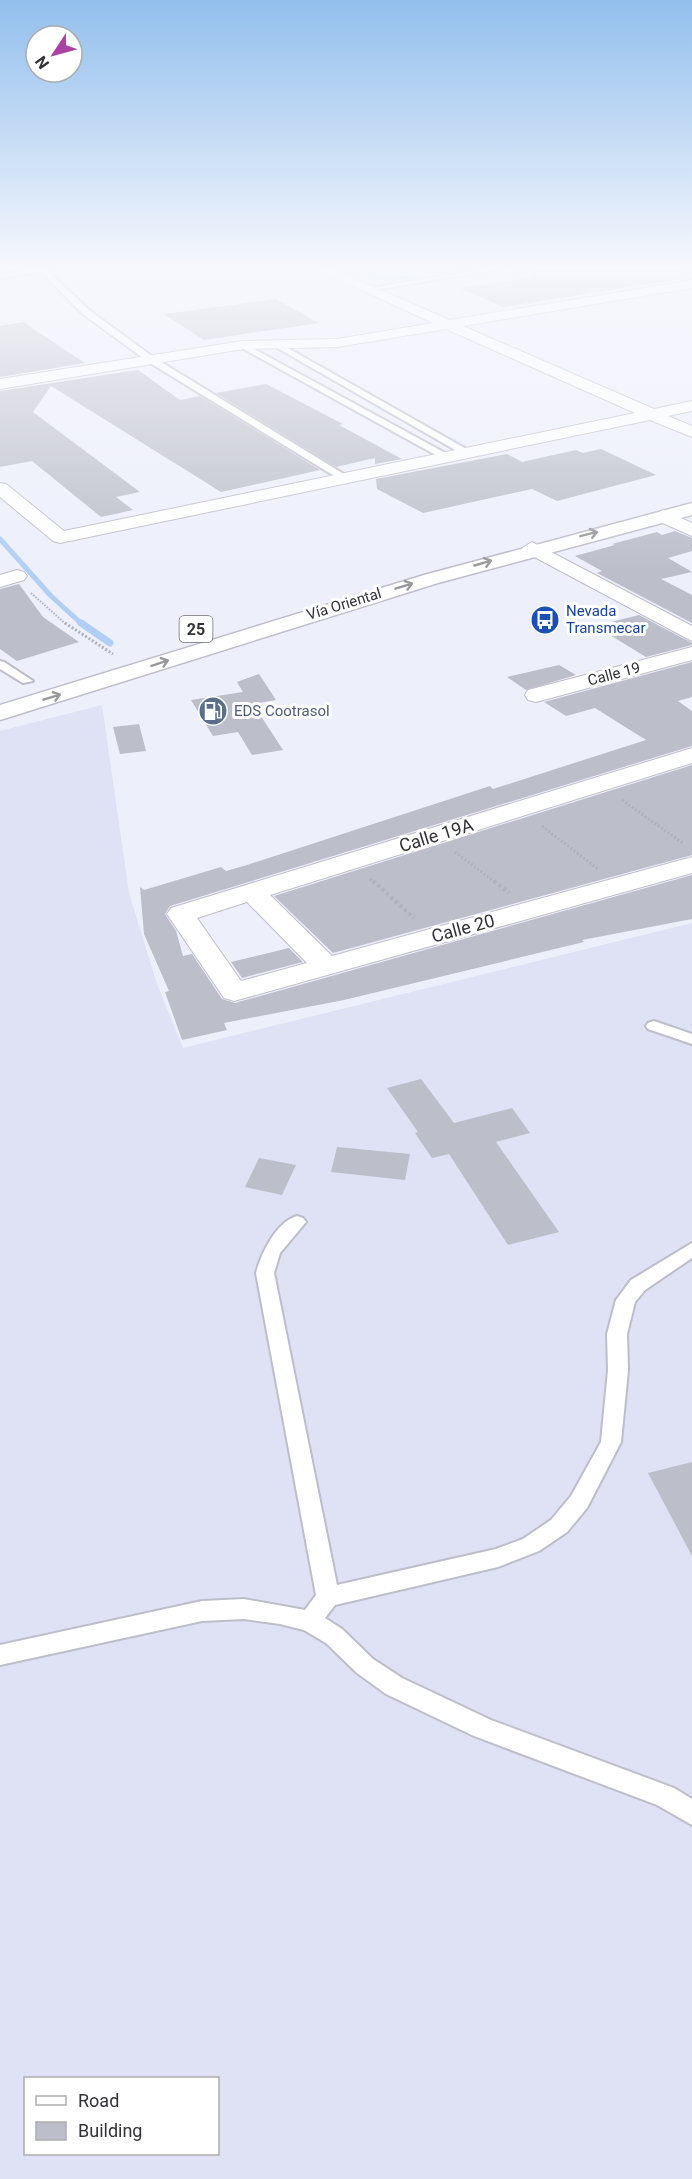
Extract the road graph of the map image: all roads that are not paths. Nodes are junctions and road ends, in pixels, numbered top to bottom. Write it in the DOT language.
graph roads {
  1 [pos="98,368"];
  2 [pos="164,368"];
  3 [pos="284,368"];
  4 [pos="318,368"];
  5 [pos="547,368"];
  6 [pos="575,368"];
  7 [pos="0,384"];
  8 [pos="692,406"];
  9 [pos="674,410"];
  10 [pos="652,414"];
  11 [pos="692,418"];
  12 [pos="692,432"];
  13 [pos="467,453"];
  14 [pos="446,457"];
  15 [pos="344,478"];
  16 [pos="0,488"];
  17 [pos="692,495"];
  18 [pos="692,508"];
  19 [pos="663,516"];
  20 [pos="692,530"];
  21 [pos="489,542"];
  22 [pos="532,548"];
  23 [pos="348,582"];
  24 [pos="292,599"];
  25 [pos="692,635"];
  26 [pos="692,653"];
  27 [pos="0,664"];
  28 [pos="48,675"];
  29 [pos="27,681"];
  30 [pos="0,690"];
  31 [pos="536,695"];
  32 [pos="0,713"];
  33 [pos="692,755"];
  34 [pos="692,865"];
  35 [pos="252,892"];
  36 [pos="326,966"];
  37 [pos="234,992"];
  38 [pos="654,1026"];
  39 [pos="692,1039"];
  40 [pos="297,1222"];
  41 [pos="692,1249"];
  42 [pos="328,1597"];
  43 [pos="310,1621"];
  44 [pos="0,1655"];
  45 [pos="692,1813"];
  1 -- 7 [label="street"];
  2 -- 15 [label="lane"];
  3 -- 14 [label="lane"];
  4 -- 13 [label="lane"];
  5 -- 10 [label="street"];
  6 -- 9 [label="street"];
  8 -- 9 [label="street"];
  9 -- 10 [label="street"];
  9 -- 11 [label="street"];
  10 -- 12 [label="street"];
  10 -- 13 [label="street"];
  13 -- 14 [label="street"];
  14 -- 15 [label="street"];
  15 -- 16 [label="street"];
  17 -- 21 [label="highway"];
  18 -- 19 [label="highway, Vía Oriental / 25"];
  19 -- 20 [label="street"];
  22 -- 19 [label="highway, Vía Oriental / 25, one-way"];
  22 -- 25 [label="street"];
  32 -- 22 [label="highway, Vía Oriental / 25, one-way"];
  23 -- 24 [label="highway, Vía Oriental"];
  26 -- 31 [label="street, Calle 19"];
  27 -- 29 [label="lane"];
  28 -- 29 [label="highway"];
  29 -- 30 [label="highway"];
  33 -- 35 [label="street, Calle 19A"];
  34 -- 36 [label="street, Calle 20"];
  35 -- 36 [label="street"];
  35 -- 37 [label="street, Calle 19A"];
  36 -- 37 [label="street, Calle 20"];
  38 -- 39 [label="lane"];
  40 -- 42 [label="lane"];
  41 -- 42 [label="lane"];
  42 -- 43 [label="lane"];
  43 -- 44 [label="lane"];
  43 -- 45 [label="lane"];
}
